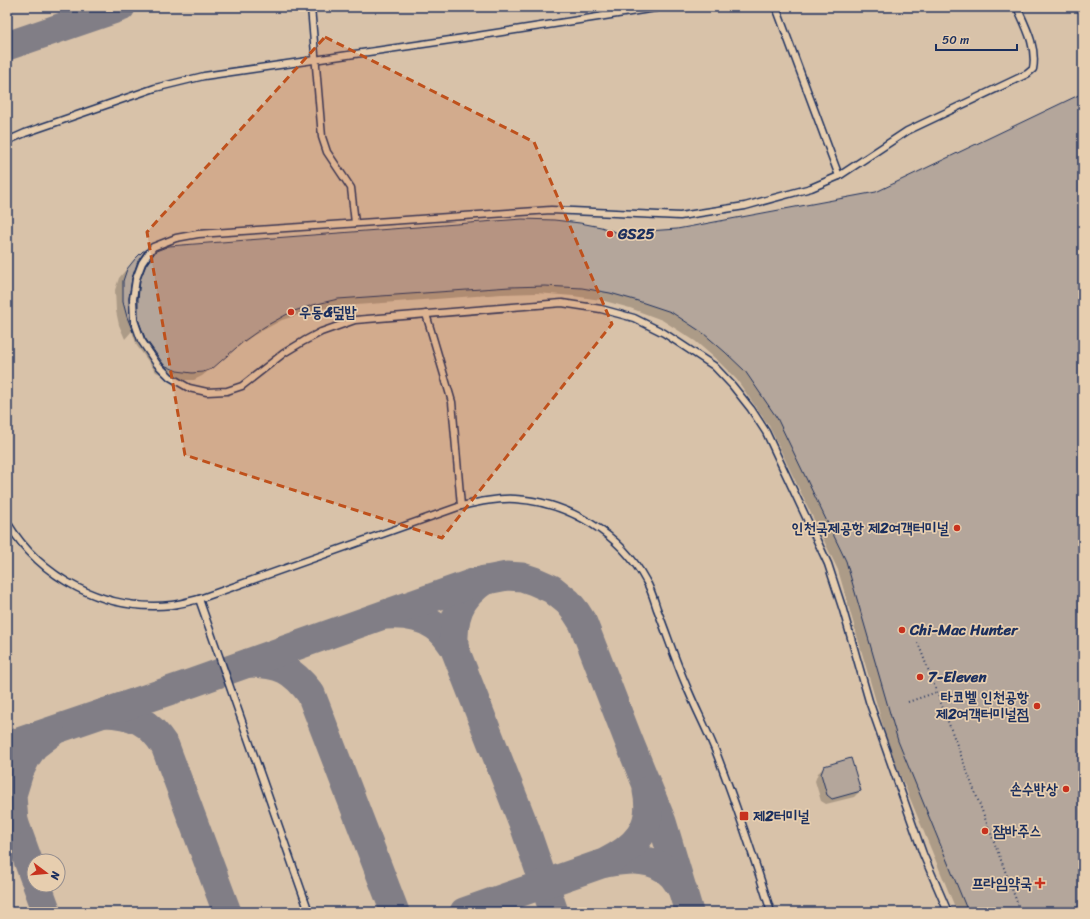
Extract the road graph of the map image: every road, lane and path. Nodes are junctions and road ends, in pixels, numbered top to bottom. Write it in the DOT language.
graph roads {
  1 [pos="311,7"];
  2 [pos="662,7"];
  3 [pos="776,7"];
  4 [pos="780,7"];
  5 [pos="1017,7"];
  6 [pos="780,14"];
  7 [pos="315,60"];
  8 [pos="7,141"];
  9 [pos="839,176"];
  10 [pos="355,223"];
  11 [pos="426,314"];
  12 [pos="461,506"];
  13 [pos="7,522"];
  14 [pos="199,599"];
  15 [pos="918,643"];
  16 [pos="937,692"];
  17 [pos="908,702"];
  18 [pos="309,912"];
  19 [pos="771,912"];
  20 [pos="948,912"];
  21 [pos="1012,912"];
  1 -- 7 [label="lane"];
  2 -- 7 [label="lane"];
  3 -- 6 [label="lane"];
  4 -- 6 [label="lane"];
  5 -- 9 [label="lane"];
  6 -- 9 [label="lane"];
  7 -- 8 [label="lane"];
  7 -- 10 [label="lane"];
  9 -- 10 [label="lane"];
  10 -- 11 [label="lane"];
  11 -- 12 [label="lane"];
  11 -- 20 [label="lane"];
  12 -- 14 [label="lane"];
  12 -- 19 [label="lane"];
  13 -- 14 [label="lane"];
  14 -- 18 [label="lane"];
  15 -- 16 [label="path"];
  16 -- 17 [label="path"];
  16 -- 21 [label="path"];
}
